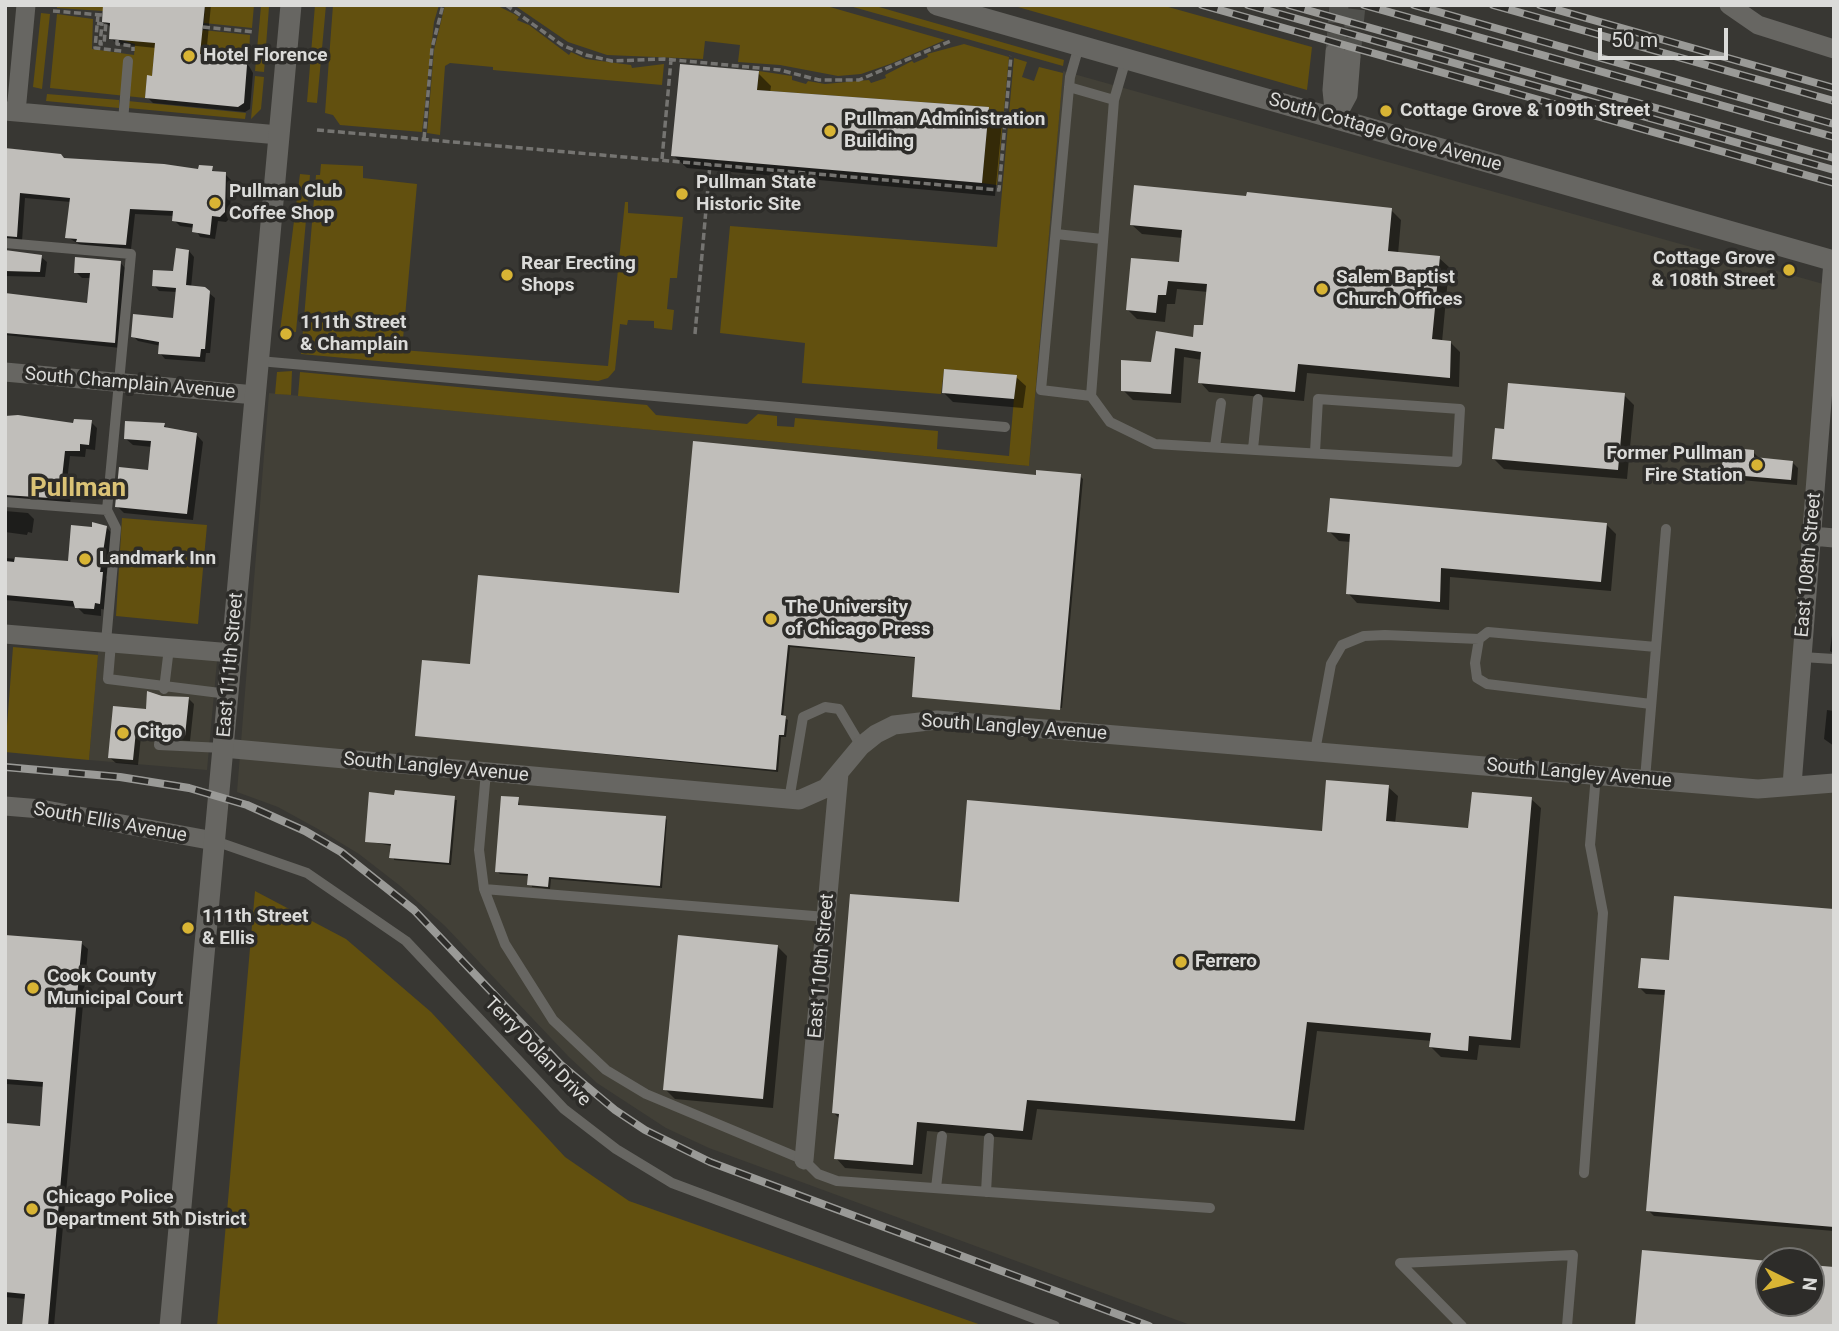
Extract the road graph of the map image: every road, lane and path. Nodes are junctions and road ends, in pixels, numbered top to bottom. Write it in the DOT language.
graph roads {
  1 [pos="26,5"];
  2 [pos="291,5"];
  3 [pos="443,5"];
  4 [pos="506,5"];
  5 [pos="937,5"];
  6 [pos="1729,5"];
  7 [pos="53,11"];
  8 [pos="106,22"];
  9 [pos="97,23"];
  10 [pos="203,27"];
  11 [pos="255,32"];
  12 [pos="117,40"];
  13 [pos="953,40"];
  14 [pos="1079,46"];
  15 [pos="1834,49"];
  16 [pos="1343,55"];
  17 [pos="1011,57"];
  18 [pos="1126,59"];
  19 [pos="671,60"];
  20 [pos="128,61"];
  21 [pos="1069,87"];
  22 [pos="1114,100"];
  23 [pos="11,111"];
  24 [pos="1335,120"];
  25 [pos="123,121"];
  26 [pos="317,130"];
  27 [pos="279,135"];
  28 [pos="424,139"];
  29 [pos="662,160"];
  30 [pos="710,164"];
  31 [pos="1056,234"];
  32 [pos="1102,239"];
  33 [pos="5,243"];
  34 [pos="1833,261"];
  35 [pos="695,334"];
  36 [pos="258,360"];
  37 [pos="5,372"];
  38 [pos="118,383"];
  39 [pos="256,395"];
  40 [pos="1091,396"];
  41 [pos="1258,399"];
  42 [pos="1221,402"];
  43 [pos="1005,427"];
  44 [pos="1827,428"];
  45 [pos="1215,447"];
  46 [pos="1254,449"];
  47 [pos="1315,452"];
  48 [pos="5,502"];
  49 [pos="107,510"];
  50 [pos="1666,529"];
  51 [pos="1812,536"];
  52 [pos="1834,538"];
  53 [pos="6,639"];
  54 [pos="1479,639"];
  55 [pos="109,643"];
  56 [pos="1656,647"];
  57 [pos="169,648"];
  58 [pos="232,653"];
  59 [pos="1802,657"];
  60 [pos="1834,659"];
  61 [pos="164,687"];
  62 [pos="228,694"];
  63 [pos="1651,704"];
  64 [pos="160,734"];
  65 [pos="861,746"];
  66 [pos="223,748"];
  67 [pos="1315,751"];
  68 [pos="486,772"];
  69 [pos="839,773"];
  70 [pos="1596,775"];
  71 [pos="1645,779"];
  72 [pos="1834,783"];
  73 [pos="1792,785"];
  74 [pos="789,800"];
  75 [pos="5,806"];
  76 [pos="214,841"];
  77 [pos="484,889"];
  78 [pos="826,917"];
  79 [pos="942,1136"];
  80 [pos="989,1138"];
  81 [pos="804,1160"];
  82 [pos="1584,1173"];
  83 [pos="936,1188"];
  84 [pos="986,1192"];
  85 [pos="1210,1208"];
  86 [pos="170,1326"];
  87 [pos="1055,1326"];
  88 [pos="1462,1326"];
  89 [pos="1567,1326"];
  1 -- 23 [label="street"];
  2 -- 27 [label="main road, East 111th Street"];
  3 -- 28 [label="path"];
  4 -- 19 [label="path"];
  5 -- 14 [label="main road, South Cottage Grove Avenue"];
  6 -- 15 [label="street"];
  7 -- 9 [label="path"];
  8 -- 9 [label="path"];
  9 -- 12 [label="path"];
  10 -- 11 [label="path"];
  13 -- 19 [label="path"];
  14 -- 18 [label="main road, South Cottage Grove Avenue"];
  14 -- 21 [label="lane"];
  16 -- 24 [label="street"];
  17 -- 30 [label="path"];
  18 -- 22 [label="lane"];
  18 -- 24 [label="main road, South Cottage Grove Avenue"];
  19 -- 29 [label="path"];
  20 -- 25 [label="lane"];
  21 -- 22 [label="lane"];
  21 -- 31 [label="lane"];
  22 -- 32 [label="lane"];
  23 -- 25 [label="street"];
  24 -- 34 [label="main road, South Cottage Grove Avenue"];
  25 -- 27 [label="street"];
  26 -- 28 [label="path"];
  27 -- 36 [label="main road, East 111th Street"];
  28 -- 29 [label="path"];
  29 -- 30 [label="path"];
  30 -- 35 [label="path"];
  31 -- 32 [label="lane"];
  31 -- 40 [label="lane"];
  32 -- 40 [label="lane"];
  33 -- 38 [label="lane"];
  34 -- 44 [label="street, East 108th Street"];
  36 -- 39 [label="main road, East 111th Street"];
  36 -- 43 [label="lane"];
  37 -- 38 [label="street, South Champlain Avenue"];
  38 -- 39 [label="street, South Champlain Avenue"];
  38 -- 49 [label="lane"];
  39 -- 58 [label="main road, East 111th Street"];
  40 -- 45 [label="lane"];
  41 -- 46 [label="lane"];
  42 -- 45 [label="lane"];
  44 -- 51 [label="street, East 108th Street"];
  45 -- 46 [label="lane"];
  46 -- 47 [label="lane"];
  47 -- 47 [label="lane"];
  48 -- 49 [label="lane"];
  49 -- 55 [label="lane"];
  50 -- 56 [label="lane"];
  51 -- 52 [label="street"];
  51 -- 59 [label="street, East 108th Street"];
  53 -- 55 [label="street"];
  54 -- 56 [label="lane"];
  54 -- 63 [label="lane"];
  54 -- 67 [label="lane"];
  55 -- 57 [label="street"];
  55 -- 61 [label="lane"];
  56 -- 63 [label="lane"];
  57 -- 58 [label="street"];
  57 -- 61 [label="lane"];
  58 -- 62 [label="main road, East 111th Street"];
  59 -- 60 [label="lane"];
  59 -- 73 [label="street, East 108th Street"];
  61 -- 62 [label="lane"];
  62 -- 66 [label="main road, East 111th Street"];
  63 -- 71 [label="lane"];
  64 -- 66 [label="lane"];
  65 -- 67 [label="street, South Langley Avenue"];
  65 -- 69 [label="street, South Langley Avenue"];
  65 -- 74 [label="lane"];
  66 -- 68 [label="street, South Langley Avenue"];
  66 -- 76 [label="main road, East 111th Street"];
  67 -- 70 [label="street, South Langley Avenue"];
  68 -- 74 [label="street, South Langley Avenue"];
  68 -- 77 [label="lane"];
  69 -- 74 [label="street, South Langley Avenue"];
  69 -- 78 [label="street, East 110th Street"];
  70 -- 71 [label="street, South Langley Avenue"];
  70 -- 82 [label="lane"];
  71 -- 73 [label="street, South Langley Avenue"];
  72 -- 73 [label="street, South Langley Avenue"];
  75 -- 76 [label="street, South Ellis Avenue"];
  76 -- 86 [label="main road, East 111th Street"];
  76 -- 87 [label="lane, Terry Dolan Drive"];
  77 -- 78 [label="lane"];
  77 -- 81 [label="lane"];
  78 -- 81 [label="street, East 110th Street"];
  79 -- 83 [label="lane"];
  80 -- 84 [label="lane"];
  81 -- 83 [label="lane"];
  83 -- 84 [label="lane"];
  84 -- 85 [label="lane"];
  88 -- 89 [label="lane"];
}
